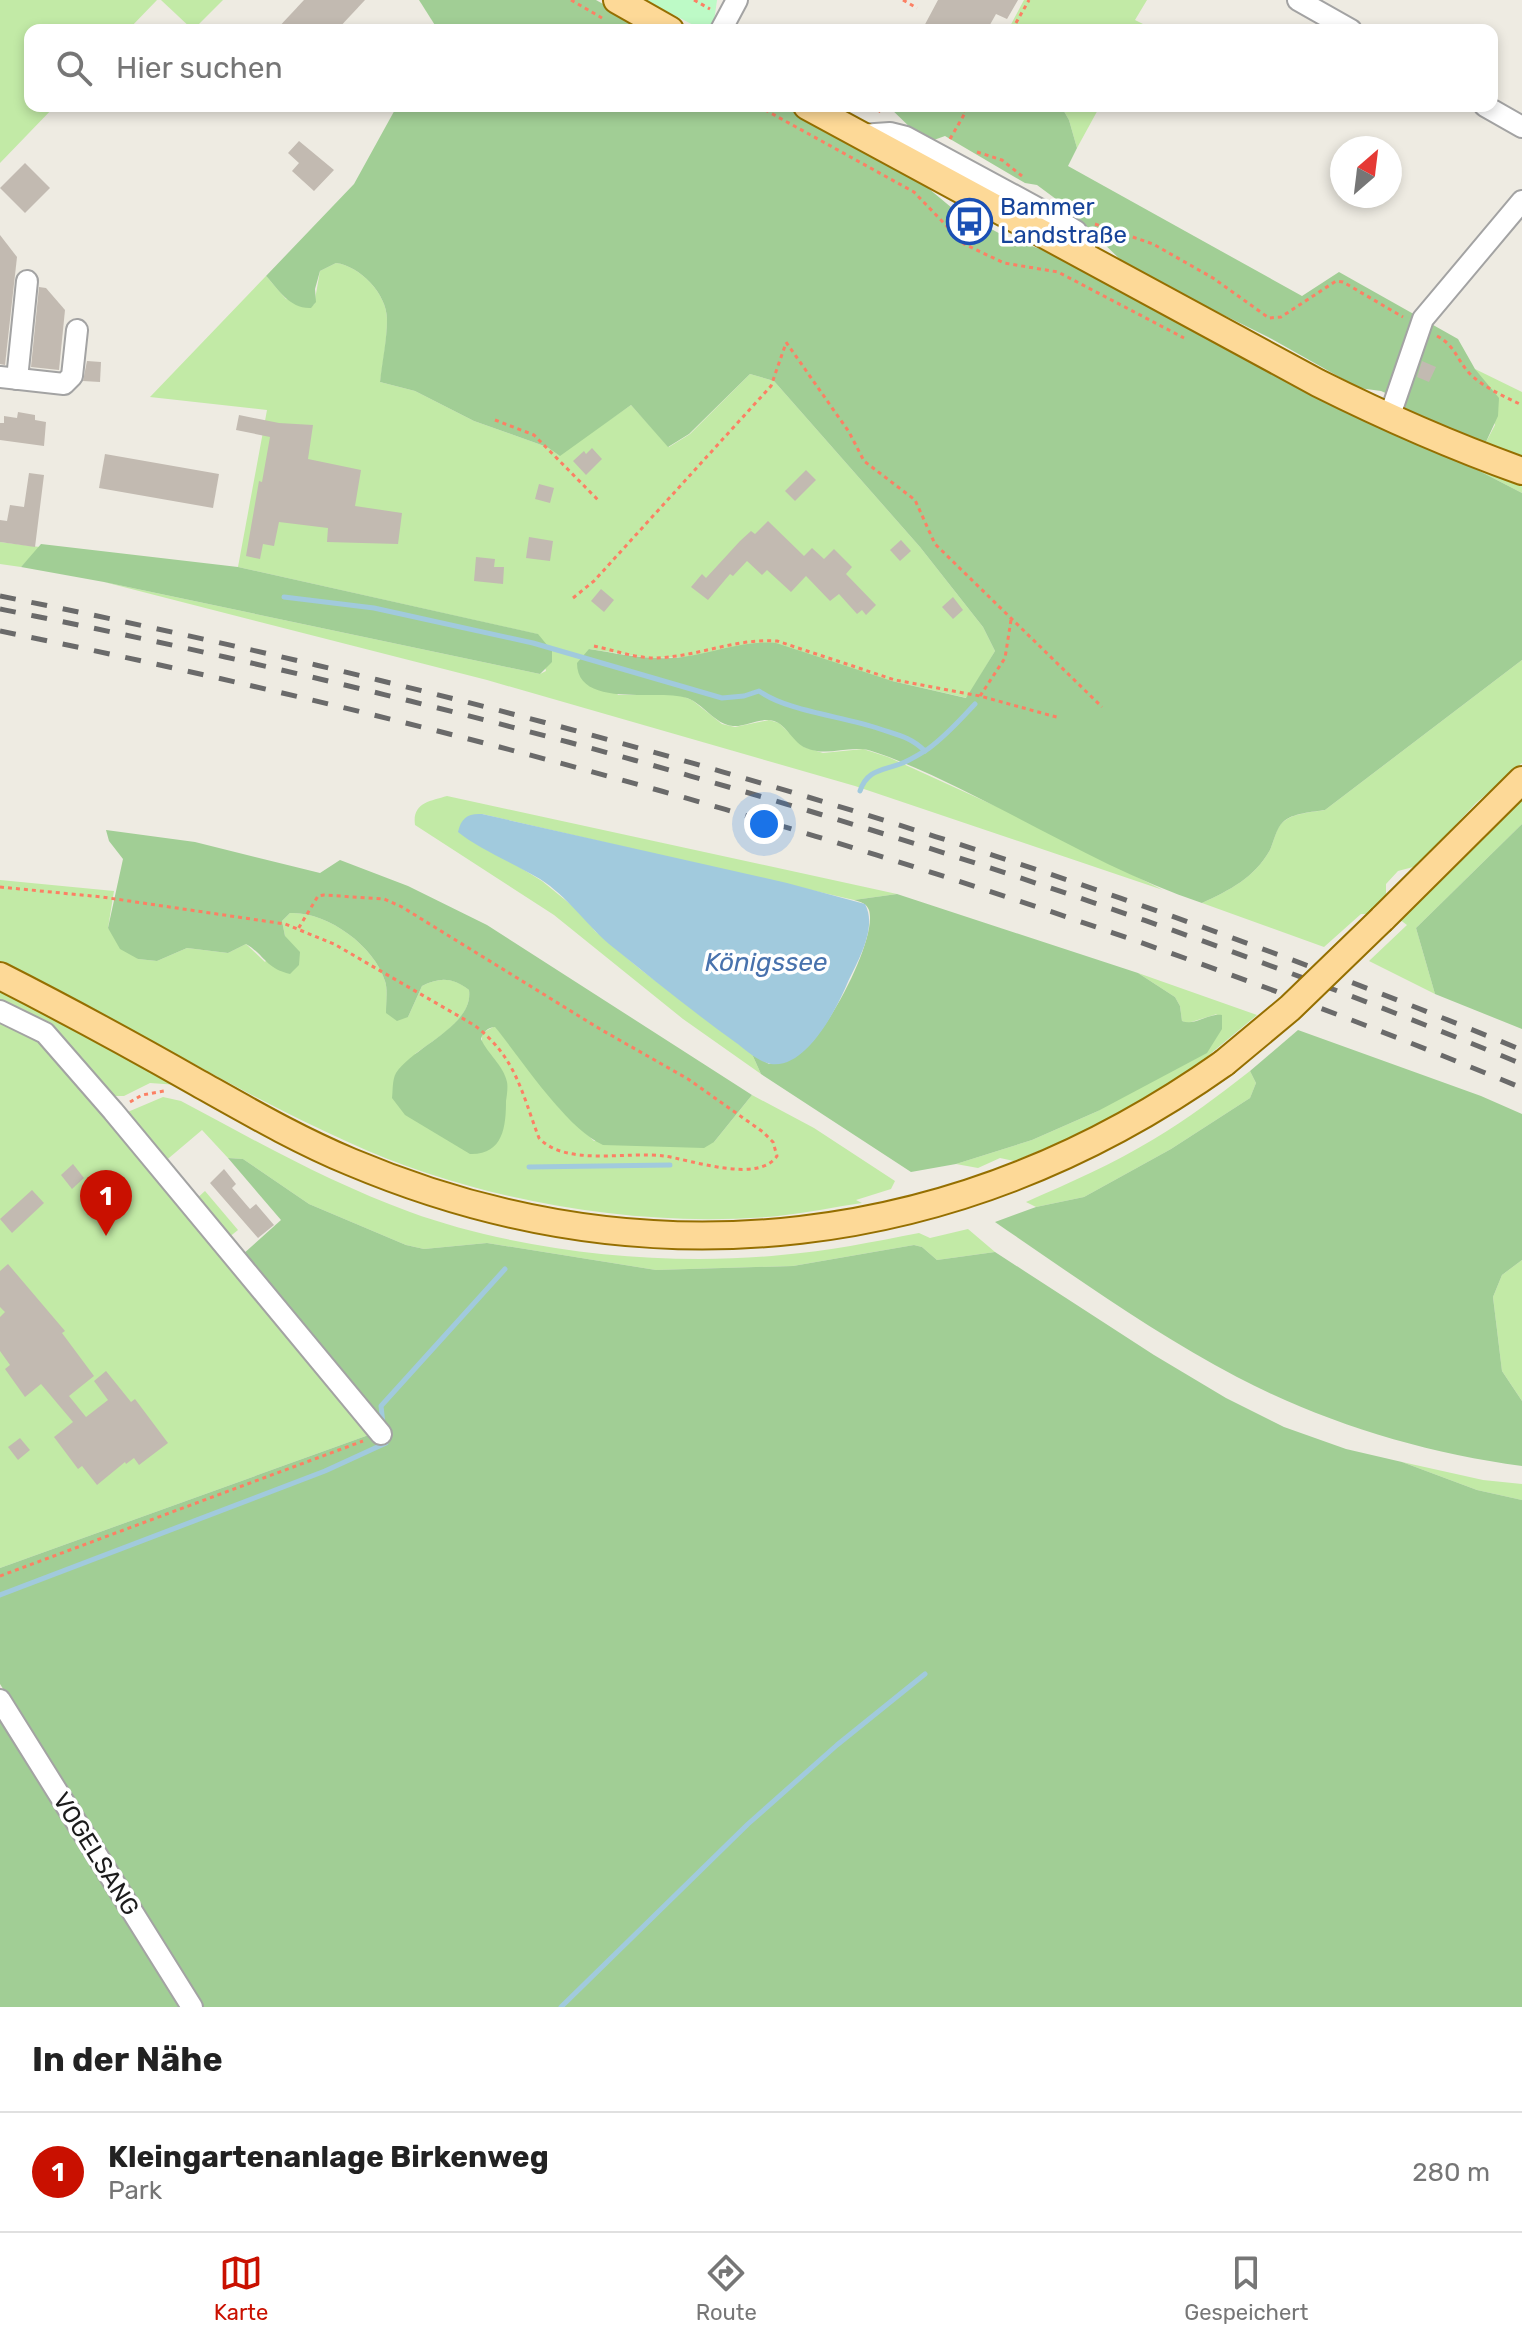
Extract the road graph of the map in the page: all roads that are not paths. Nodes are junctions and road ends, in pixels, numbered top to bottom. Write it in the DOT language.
graph roads {
  1 [pos="737,0"];
  2 [pos="1298,0"];
  3 [pos="613,11"];
  4 [pos="652,24"];
  5 [pos="724,24"];
  6 [pos="1340,24"];
  7 [pos="818,112"];
  8 [pos="1496,112"];
  9 [pos="1522,127"];
  10 [pos="1522,201"];
  11 [pos="27,281"];
  12 [pos="77,330"];
  13 [pos="9,378"];
  14 [pos="1389,418"];
  15 [pos="1522,471"];
  16 [pos="1522,780"];
  17 [pos="0,976"];
  18 [pos="0,1011"];
  19 [pos="381,1434"];
  20 [pos="0,1700"];
  21 [pos="192,2007"];
  1 -- 5 [label="street"];
  2 -- 6 [label="street"];
  3 -- 4 [label="main road"];
  7 -- 14 [label="main road"];
  8 -- 9 [label="street"];
  10 -- 14 [label="street"];
  11 -- 13 [label="street"];
  12 -- 13 [label="street"];
  14 -- 15 [label="main road"];
  16 -- 17 [label="main road, bridge"];
  18 -- 19 [label="street"];
  20 -- 21 [label="street, VOGELSANG"];
}
